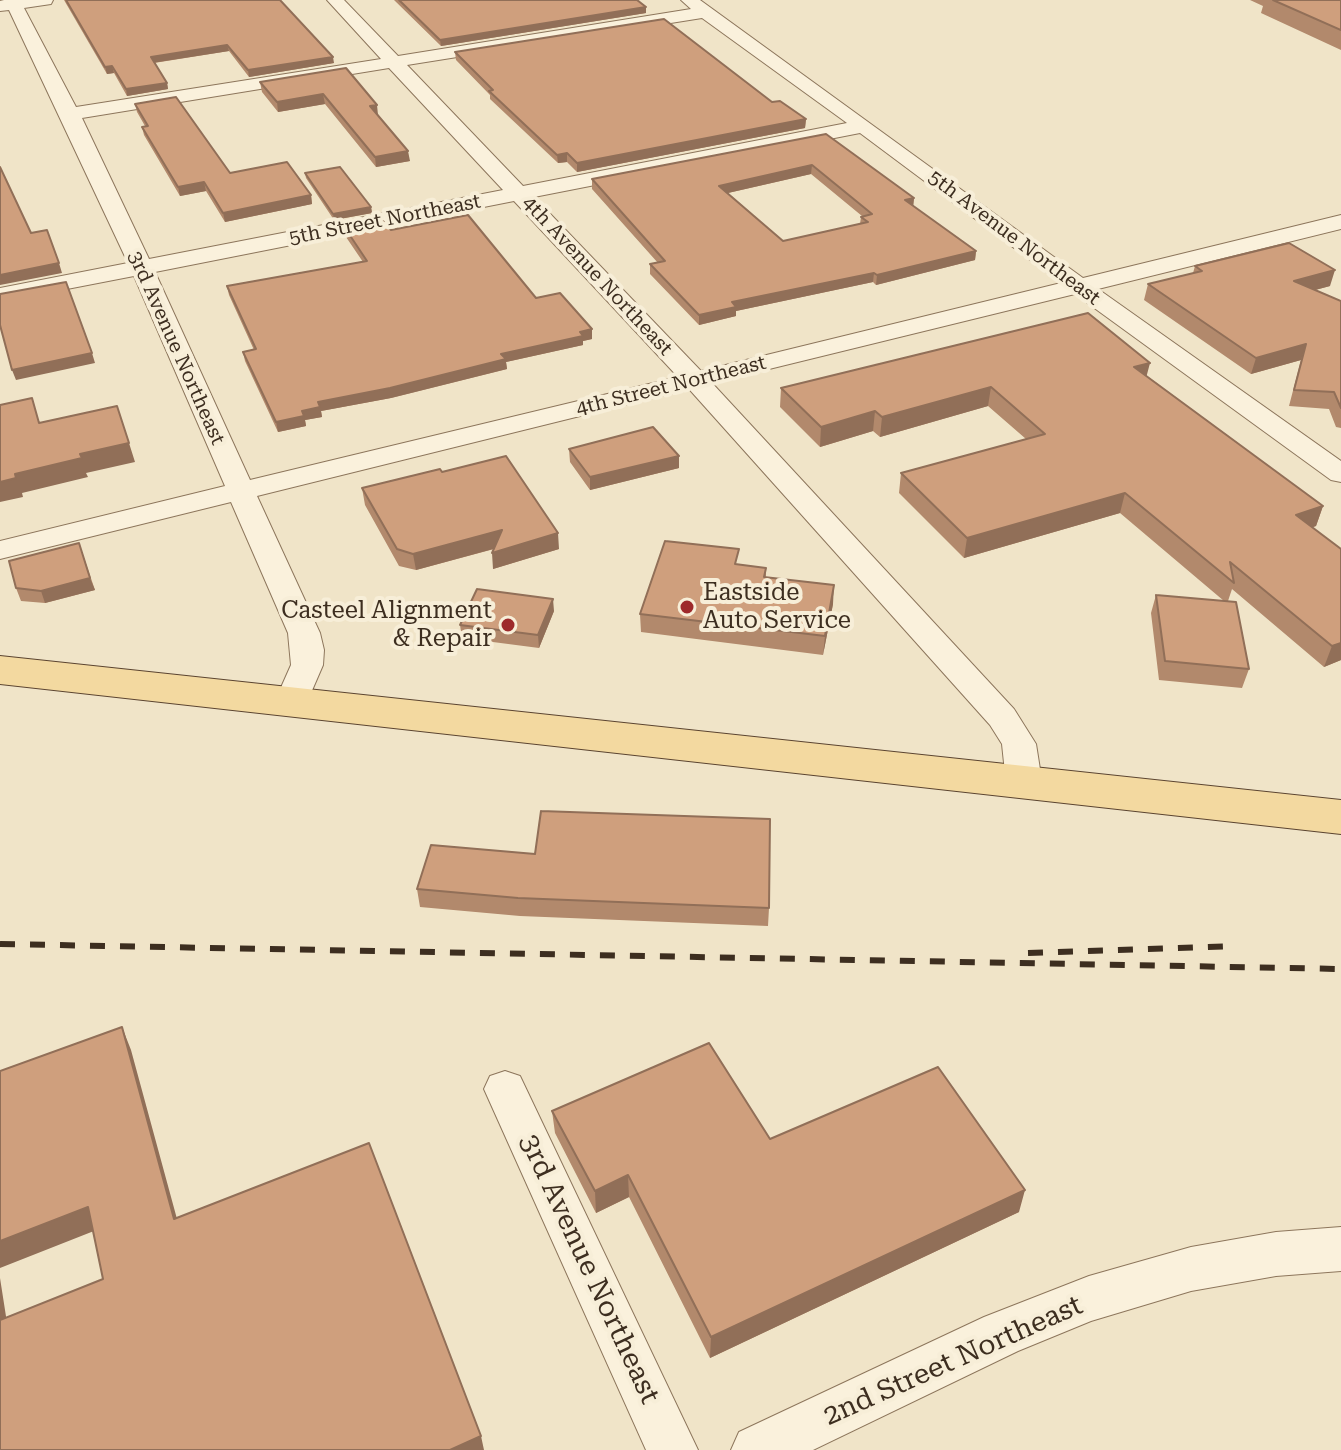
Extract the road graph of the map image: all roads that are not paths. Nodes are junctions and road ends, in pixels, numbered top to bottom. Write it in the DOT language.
graph roads {
  1 [pos="45,0"];
  2 [pos="335,0"];
  3 [pos="9,4"];
  4 [pos="697,6"];
  5 [pos="393,62"];
  6 [pos="70,114"];
  7 [pos="864,126"];
  8 [pos="520,194"];
  9 [pos="1329,225"];
  10 [pos="1341,243"];
  11 [pos="142,268"];
  12 [pos="1079,286"];
  13 [pos="0,295"];
  14 [pos="695,380"];
  15 [pos="1341,474"];
  16 [pos="240,491"];
  17 [pos="0,550"];
  18 [pos="0,670"];
  19 [pos="292,701"];
  20 [pos="1024,782"];
  21 [pos="1341,817"];
  22 [pos="505,1089"];
  23 [pos="1341,1249"];
  24 [pos="672,1450"];
  25 [pos="757,1450"];
  1 -- 3 [label="street"];
  2 -- 5 [label="street, 4th Avenue Northeast"];
  3 -- 6 [label="street, 3rd Avenue Northeast"];
  4 -- 5 [label="street"];
  4 -- 7 [label="street, 5th Avenue Northeast"];
  5 -- 6 [label="street"];
  5 -- 8 [label="street, 4th Avenue Northeast"];
  6 -- 11 [label="street, 3rd Avenue Northeast"];
  7 -- 8 [label="street, 5th Street Northeast"];
  7 -- 12 [label="street, 5th Avenue Northeast"];
  8 -- 11 [label="street, 5th Street Northeast"];
  8 -- 14 [label="street, 4th Avenue Northeast"];
  9 -- 10 [label="street"];
  9 -- 12 [label="street, 4th Street Northeast"];
  11 -- 13 [label="street, 5th Street Northeast"];
  11 -- 16 [label="street, 3rd Avenue Northeast"];
  12 -- 14 [label="street, 4th Street Northeast"];
  12 -- 15 [label="street, 5th Avenue Northeast"];
  14 -- 16 [label="street, 4th Street Northeast"];
  14 -- 20 [label="street, 4th Avenue Northeast"];
  16 -- 17 [label="street, 4th Street Northeast"];
  16 -- 19 [label="street, 3rd Avenue Northeast"];
  18 -- 19 [label="main road"];
  19 -- 20 [label="main road"];
  20 -- 21 [label="main road"];
  22 -- 24 [label="street, 3rd Avenue Northeast"];
  23 -- 25 [label="street, 2nd Street Northeast"];
}
